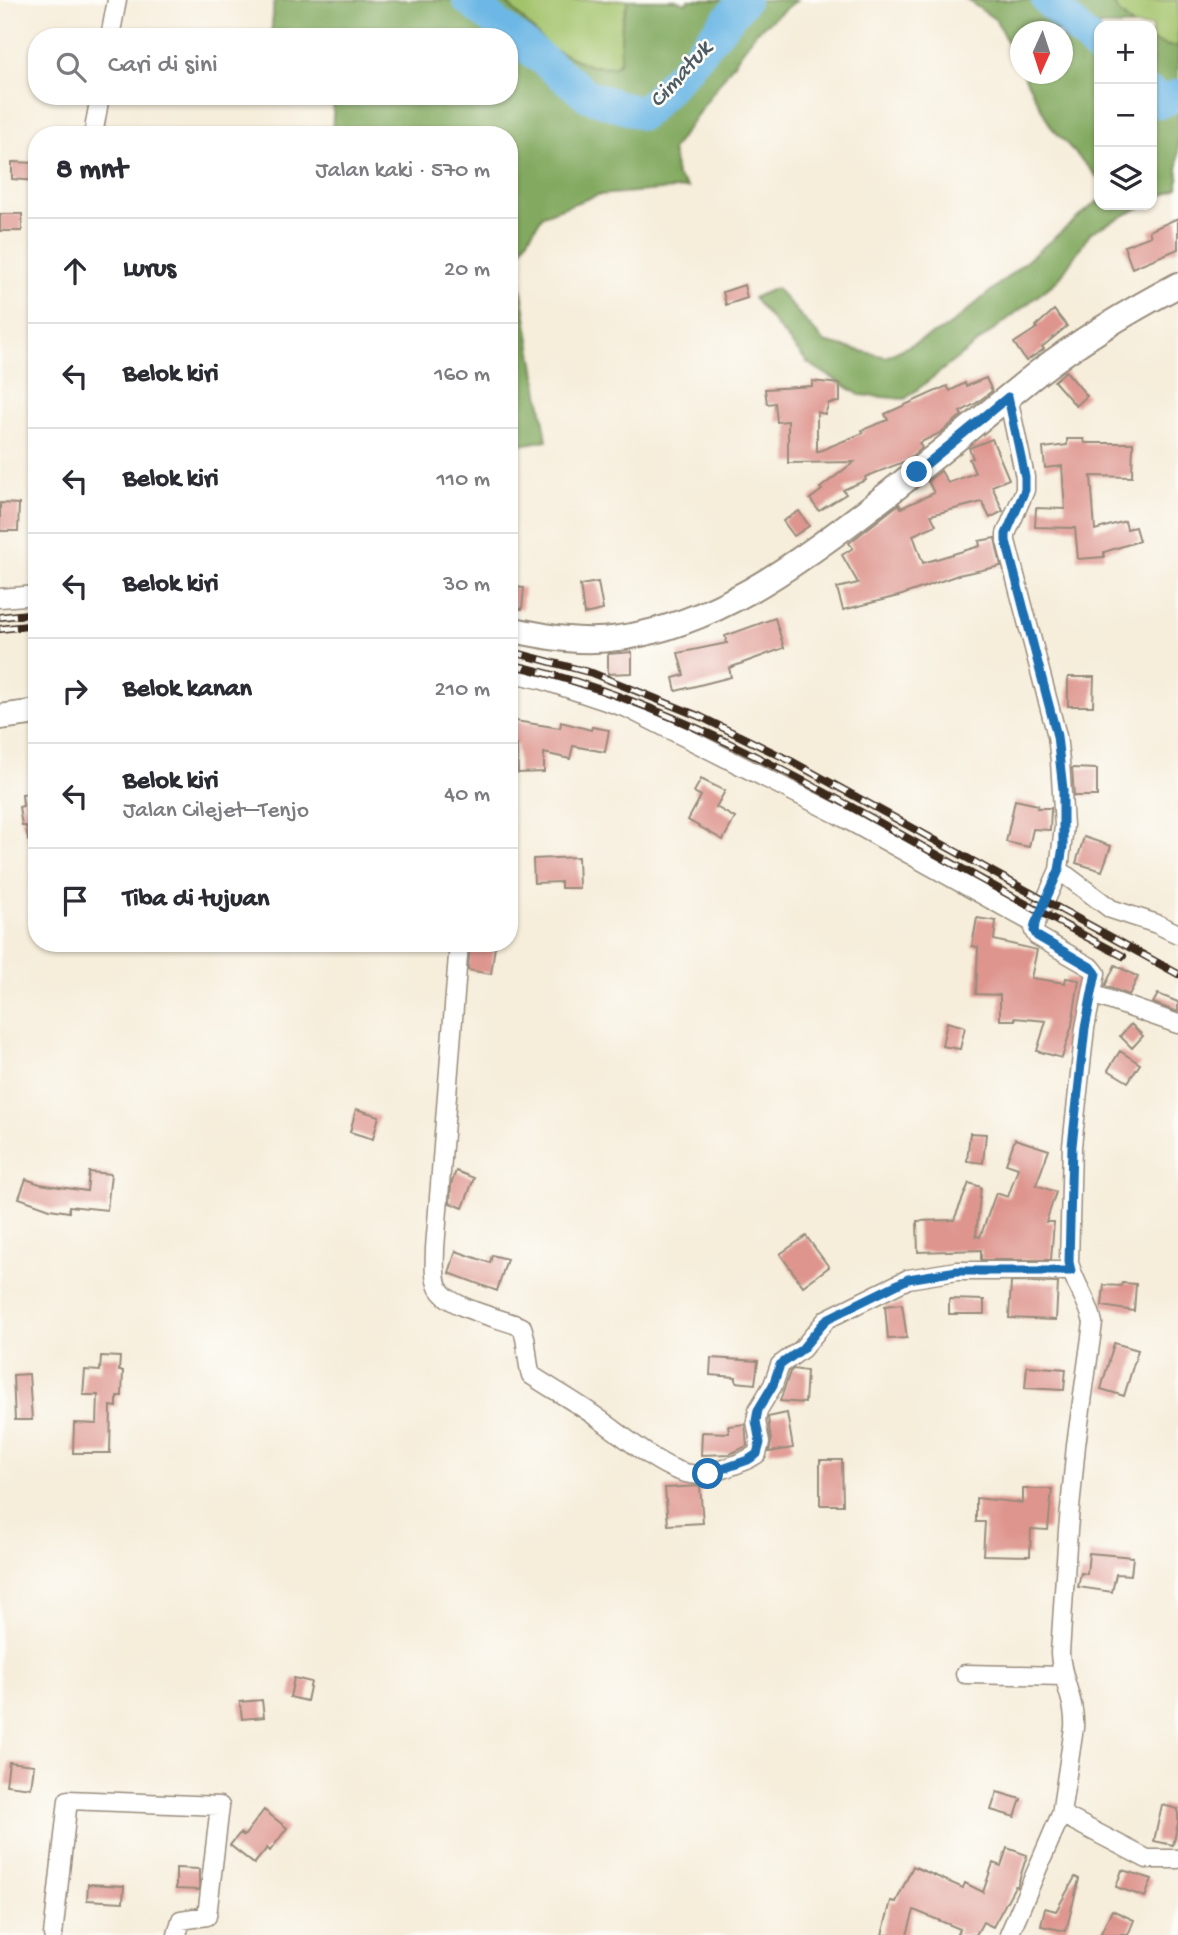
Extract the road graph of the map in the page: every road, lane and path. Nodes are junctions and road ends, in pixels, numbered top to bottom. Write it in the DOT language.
graph roads {
  1 [pos="117,0"];
  2 [pos="112,28"];
  3 [pos="98,105"];
  4 [pos="95,126"];
  5 [pos="1178,285"];
  6 [pos="1008,397"];
  7 [pos="28,596"];
  8 [pos="0,598"];
  9 [pos="518,631"];
  10 [pos="518,674"];
  11 [pos="28,713"];
  12 [pos="0,717"];
  13 [pos="1059,870"];
  14 [pos="1035,924"];
  15 [pos="1178,934"];
  16 [pos="457,952"];
  17 [pos="1092,994"];
  18 [pos="1178,1024"];
  19 [pos="1071,1271"];
  20 [pos="965,1674"];
  21 [pos="1064,1676"];
  22 [pos="1061,1814"];
  23 [pos="1178,1859"];
  24 [pos="53,1935"];
  25 [pos="177,1935"];
  26 [pos="1009,1935"];
  1 -- 2 [label="street"];
  3 -- 4 [label="street"];
  5 -- 6 [label="main road"];
  6 -- 9 [label="main road"];
  6 -- 13 [label="street"];
  7 -- 8 [label="street"];
  10 -- 14 [label="street"];
  11 -- 12 [label="main road"];
  13 -- 14 [label="street"];
  13 -- 15 [label="street"];
  14 -- 17 [label="street"];
  16 -- 19 [label="street"];
  17 -- 18 [label="street"];
  17 -- 19 [label="street"];
  19 -- 21 [label="street"];
  20 -- 21 [label="street"];
  21 -- 22 [label="street"];
  22 -- 23 [label="street"];
  22 -- 26 [label="street"];
  24 -- 25 [label="street"];
}
